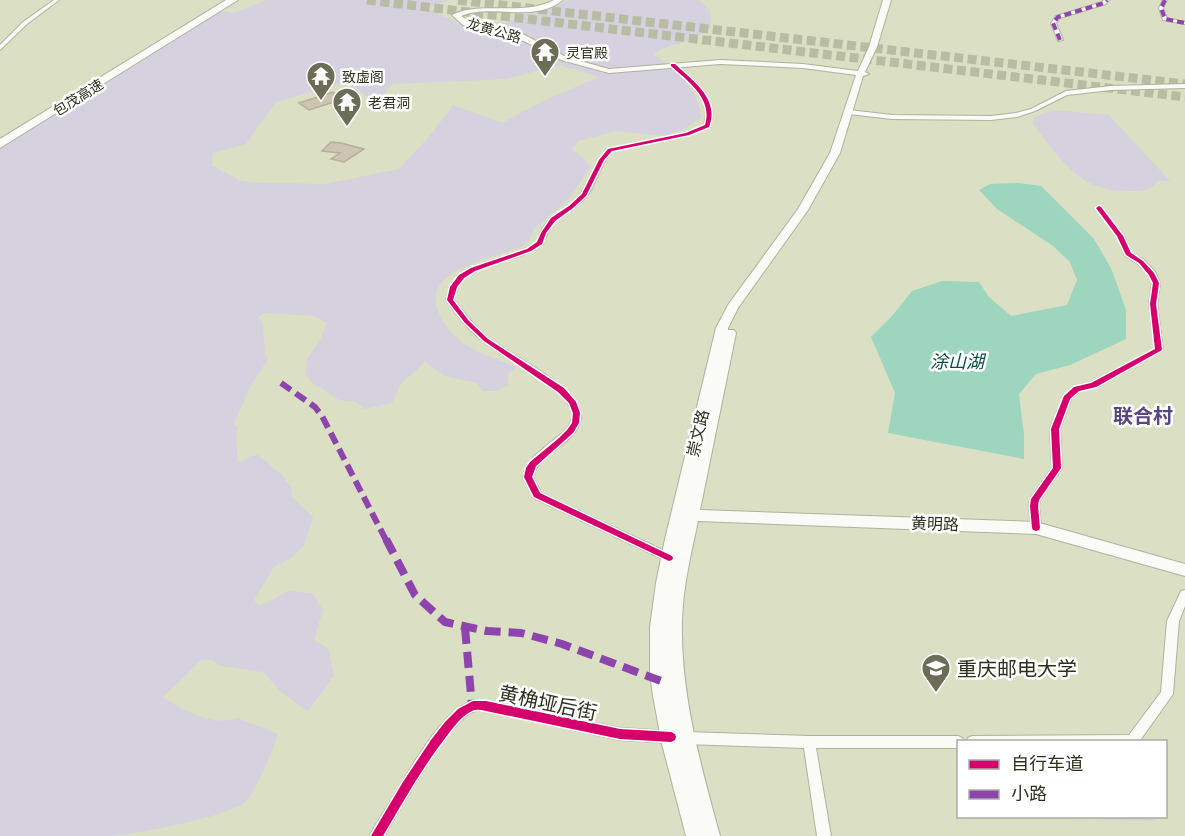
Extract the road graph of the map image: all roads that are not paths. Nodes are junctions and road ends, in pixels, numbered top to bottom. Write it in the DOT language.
graph roads {
  1 [pos="57,0"];
  2 [pos="220,0"];
  3 [pos="233,0"];
  4 [pos="559,0"];
  5 [pos="887,0"];
  6 [pos="1107,0"];
  7 [pos="1165,0"];
  8 [pos="1185,23"];
  9 [pos="1060,40"];
  10 [pos="149,47"];
  11 [pos="0,48"];
  12 [pos="673,64"];
  13 [pos="772,66"];
  14 [pos="863,72"];
  15 [pos="1185,86"];
  16 [pos="852,112"];
  17 [pos="0,135"];
  18 [pos="0,144"];
  19 [pos="1099,208"];
  20 [pos="684,515"];
  21 [pos="1036,528"];
  22 [pos="669,558"];
  23 [pos="1185,570"];
  24 [pos="1185,594"];
  25 [pos="678,737"];
  26 [pos="1133,740"];
  27 [pos="957,741"];
  28 [pos="809,742"];
  29 [pos="377,836"];
  30 [pos="696,836"];
  31 [pos="710,836"];
  32 [pos="824,836"];
  1 -- 11 [label="street"];
  2 -- 10 [label="highway"];
  3 -- 10 [label="highway"];
  4 -- 12 [label="main road, 龙黄公路"];
  5 -- 14 [label="main road, 崇文路"];
  6 -- 9 [label="street"];
  7 -- 8 [label="street"];
  10 -- 17 [label="highway, 包茂高速"];
  10 -- 18 [label="highway, 包茂高速"];
  12 -- 13 [label="main road, 龙黄公路"];
  12 -- 22 [label="street"];
  13 -- 14 [label="main road, 龙黄公路"];
  13 -- 16 [label="main road"];
  14 -- 16 [label="main road, 崇文路"];
  15 -- 16 [label="street"];
  16 -- 20 [label="main road, 崇文路"];
  19 -- 21 [label="street"];
  20 -- 21 [label="main road, 黄明路"];
  20 -- 22 [label="main road, 崇文路"];
  20 -- 25 [label="main road, 崇文路"];
  21 -- 23 [label="main road, 黄明路"];
  22 -- 25 [label="main road, 崇文路"];
  24 -- 26 [label="street"];
  25 -- 28 [label="street"];
  25 -- 29 [label="street, 黄桷垭后街"];
  25 -- 30 [label="main road, 崇文路"];
  25 -- 31 [label="main road, 崇文路"];
  27 -- 28 [label="street"];
  28 -- 32 [label="street"];
}
